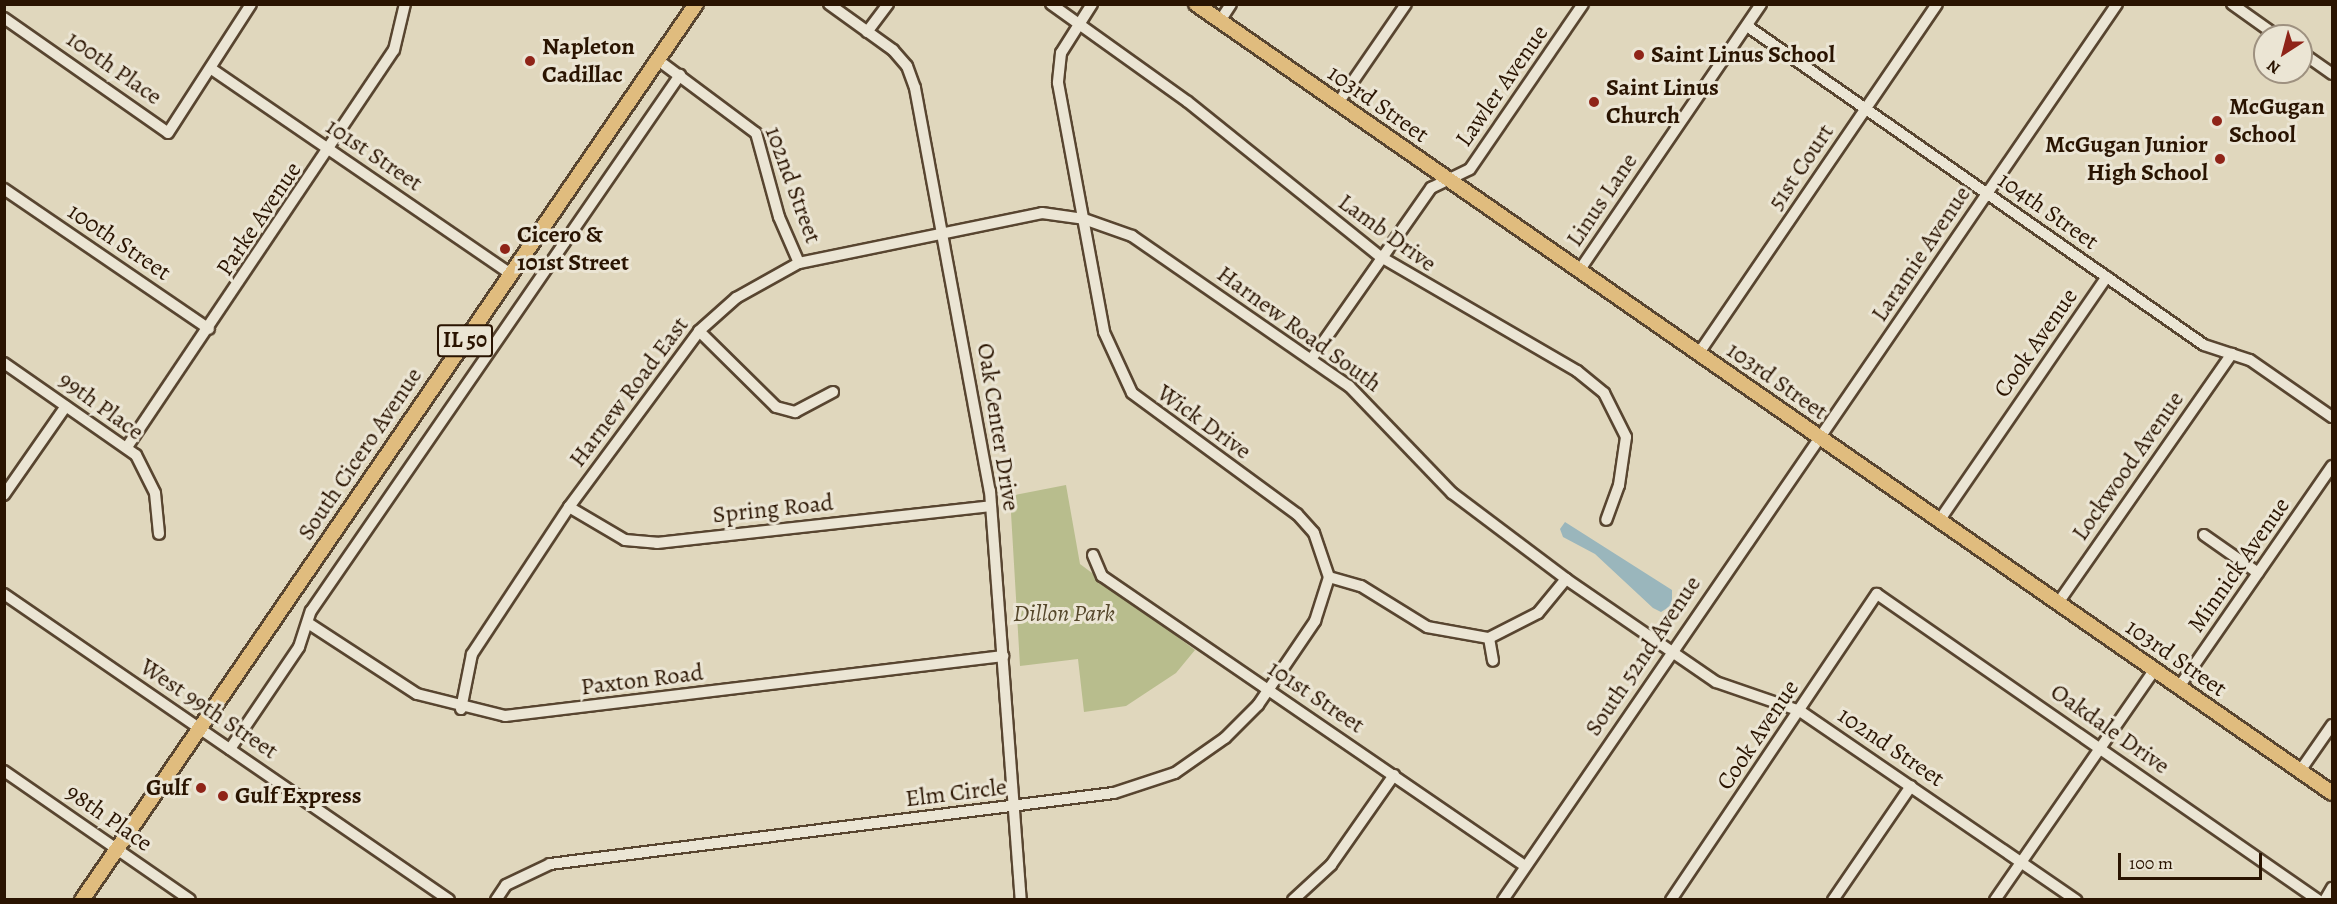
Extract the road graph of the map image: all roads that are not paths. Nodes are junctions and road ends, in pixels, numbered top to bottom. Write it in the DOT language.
graph roads {
  1 [pos="405,4"];
  2 [pos="696,4"];
  3 [pos="829,4"];
  4 [pos="888,4"];
  5 [pos="1051,4"];
  6 [pos="1092,4"];
  7 [pos="1196,4"];
  8 [pos="1231,4"];
  9 [pos="1406,4"];
  10 [pos="1583,4"];
  11 [pos="1761,4"];
  12 [pos="1937,4"];
  13 [pos="2117,4"];
  14 [pos="2232,4"];
  15 [pos="252,5"];
  16 [pos="4,18"];
  17 [pos="1220,21"];
  18 [pos="1080,24"];
  19 [pos="2260,24"];
  20 [pos="1747,26"];
  21 [pos="867,32"];
  22 [pos="658,60"];
  23 [pos="2313,61"];
  24 [pos="213,70"];
  25 [pos="2332,74"];
  26 [pos="680,75"];
  27 [pos="1338,104"];
  28 [pos="1866,109"];
  29 [pos="329,150"];
  30 [pos="1445,178"];
  31 [pos="4,189"];
  32 [pos="1987,194"];
  33 [pos="1084,219"];
  34 [pos="944,231"];
  35 [pos="1381,257"];
  36 [pos="799,263"];
  37 [pos="1579,271"];
  38 [pos="511,274"];
  39 [pos="2107,277"];
  40 [pos="209,329"];
  41 [pos="699,331"];
  42 [pos="1699,353"];
  43 [pos="2232,354"];
  44 [pos="1312,358"];
  45 [pos="4,363"];
  46 [pos="833,392"];
  47 [pos="66,406"];
  48 [pos="2332,417"];
  49 [pos="1820,438"];
  50 [pos="127,447"];
  51 [pos="2332,466"];
  52 [pos="4,495"];
  53 [pos="990,506"];
  54 [pos="569,507"];
  55 [pos="1606,520"];
  56 [pos="1939,521"];
  57 [pos="159,534"];
  58 [pos="2204,535"];
  59 [pos="1094,555"];
  60 [pos="2258,573"];
  61 [pos="1329,577"];
  62 [pos="1566,579"];
  63 [pos="4,594"];
  64 [pos="1877,594"];
  65 [pos="2058,603"];
  66 [pos="308,623"];
  67 [pos="1489,638"];
  68 [pos="1671,650"];
  69 [pos="1003,656"];
  70 [pos="1493,661"];
  71 [pos="2154,670"];
  72 [pos="2179,687"];
  73 [pos="1269,689"];
  74 [pos="461,709"];
  75 [pos="1800,711"];
  76 [pos="2332,725"];
  77 [pos="200,728"];
  78 [pos="2100,747"];
  79 [pos="230,749"];
  80 [pos="4,771"];
  81 [pos="2300,771"];
  82 [pos="1394,775"];
  83 [pos="1911,786"];
  84 [pos="2332,794"];
  85 [pos="1014,807"];
  86 [pos="117,849"];
  87 [pos="2021,861"];
  88 [pos="1525,866"];
  89 [pos="2332,888"];
  90 [pos="437,896"];
  91 [pos="82,900"];
  92 [pos="190,900"];
  93 [pos="449,900"];
  94 [pos="496,900"];
  95 [pos="1021,900"];
  96 [pos="1293,900"];
  97 [pos="1503,900"];
  98 [pos="1671,900"];
  99 [pos="1833,900"];
  100 [pos="1995,900"];
  101 [pos="2076,900"];
  102 [pos="2318,900"];
  103 [pos="2325,900"];
  1 -- 29 [label="street, Parke Avenue"];
  2 -- 22 [label="main road, South Cicero Avenue / IL 50"];
  3 -- 21 [label="street, Oak Center Drive"];
  4 -- 21 [label="street"];
  5 -- 18 [label="street, Lamb Drive"];
  6 -- 18 [label="street, Wick Drive"];
  7 -- 17 [label="main road, 103rd Street"];
  8 -- 17 [label="street"];
  9 -- 27 [label="street"];
  10 -- 30 [label="street, Lawler Avenue"];
  11 -- 20 [label="street, Linus Lane"];
  12 -- 28 [label="street, 51st Court"];
  13 -- 32 [label="street, Laramie Avenue"];
  14 -- 19 [label="street"];
  15 -- 24 [label="street"];
  16 -- 24 [label="street, 100th Place"];
  17 -- 27 [label="main road, 103rd Street"];
  18 -- 33 [label="street, Wick Drive"];
  18 -- 35 [label="street, Lamb Drive"];
  20 -- 28 [label="street, 104th Street"];
  20 -- 37 [label="street, Linus Lane"];
  21 -- 34 [label="street, Oak Center Drive"];
  22 -- 26 [label="street, 102nd Street"];
  22 -- 38 [label="main road, South Cicero Avenue / IL 50"];
  23 -- 25 [label="street"];
  24 -- 29 [label="street, 101st Street"];
  26 -- 36 [label="street, 102nd Street"];
  26 -- 66 [label="street, South Cicero Avenue"];
  27 -- 30 [label="main road, 103rd Street"];
  28 -- 32 [label="street, 104th Street"];
  28 -- 42 [label="street, 51st Court"];
  29 -- 38 [label="street, 101st Street"];
  29 -- 40 [label="street, Parke Avenue"];
  30 -- 35 [label="street, Lawler Avenue"];
  30 -- 37 [label="main road, 103rd Street"];
  31 -- 40 [label="street, 100th Street"];
  32 -- 39 [label="street, 104th Street"];
  32 -- 49 [label="street, Laramie Avenue"];
  33 -- 34 [label="street, Harnew Road South"];
  33 -- 44 [label="street, Harnew Road South"];
  33 -- 61 [label="street, Wick Drive"];
  34 -- 36 [label="street, Harnew Road East"];
  34 -- 53 [label="street, Oak Center Drive"];
  35 -- 44 [label="street, Lawler Avenue"];
  35 -- 55 [label="street, Lamb Drive"];
  36 -- 41 [label="street, Harnew Road East"];
  37 -- 42 [label="main road, 103rd Street"];
  38 -- 77 [label="main road, South Cicero Avenue / IL 50"];
  39 -- 43 [label="street, 104th Street"];
  39 -- 56 [label="street, Cook Avenue"];
  40 -- 50 [label="street, Parke Avenue"];
  41 -- 46 [label="street"];
  41 -- 54 [label="street, Harnew Road East"];
  42 -- 49 [label="main road, 103rd Street"];
  43 -- 48 [label="street, 104th Street"];
  43 -- 65 [label="street, Lockwood Avenue"];
  44 -- 62 [label="street, Harnew Road South"];
  45 -- 47 [label="street, 99th Place"];
  47 -- 50 [label="street, 99th Place"];
  47 -- 52 [label="street"];
  49 -- 56 [label="main road, 103rd Street"];
  49 -- 68 [label="street, South 52nd Avenue"];
  50 -- 57 [label="street, 99th Place"];
  51 -- 60 [label="street, Minnick Avenue"];
  53 -- 54 [label="street, Spring Road"];
  53 -- 69 [label="street, Oak Center Drive"];
  54 -- 74 [label="street, Harnew Road East"];
  56 -- 65 [label="main road, 103rd Street"];
  58 -- 60 [label="street"];
  59 -- 73 [label="street, 101st Street"];
  60 -- 72 [label="street, Minnick Avenue"];
  61 -- 67 [label="street"];
  61 -- 73 [label="street, Elm Circle"];
  62 -- 67 [label="street"];
  62 -- 68 [label="street, Harnew Road South"];
  63 -- 77 [label="street, West 99th Street"];
  64 -- 75 [label="street, Cook Avenue"];
  64 -- 78 [label="street, Oakdale Drive"];
  65 -- 71 [label="main road, 103rd Street"];
  66 -- 74 [label="street, Paxton Road"];
  66 -- 79 [label="street, South Cicero Avenue"];
  67 -- 70 [label="street"];
  68 -- 75 [label="street, 102nd Street"];
  68 -- 88 [label="street, South 52nd Avenue"];
  69 -- 74 [label="street, Paxton Road"];
  69 -- 85 [label="street, Oak Center Drive"];
  71 -- 72 [label="main road, 103rd Street"];
  71 -- 78 [label="street"];
  72 -- 81 [label="main road, 103rd Street"];
  73 -- 82 [label="street, 101st Street"];
  73 -- 85 [label="street, Elm Circle"];
  75 -- 83 [label="street, 102nd Street"];
  75 -- 98 [label="street, Cook Avenue"];
  76 -- 81 [label="street"];
  77 -- 79 [label="street, West 99th Street"];
  77 -- 86 [label="main road, South Cicero Avenue / IL 50"];
  78 -- 87 [label="street"];
  78 -- 102 [label="street, Oakdale Drive"];
  79 -- 90 [label="street, West 99th Street"];
  80 -- 86 [label="street, 98th Place"];
  81 -- 84 [label="main road, 103rd Street"];
  82 -- 88 [label="street, 101st Street"];
  82 -- 96 [label="street"];
  83 -- 87 [label="street, 102nd Street"];
  83 -- 99 [label="street"];
  85 -- 94 [label="street, Elm Circle"];
  85 -- 95 [label="street, Oak Center Drive"];
  86 -- 91 [label="main road, South Cicero Avenue / IL 50"];
  86 -- 92 [label="street, 98th Place"];
  87 -- 100 [label="street"];
  87 -- 101 [label="street, 102nd Street"];
  88 -- 97 [label="street, South 52nd Avenue"];
  89 -- 103 [label="street"];
  90 -- 93 [label="street, West 99th Street"];
}
